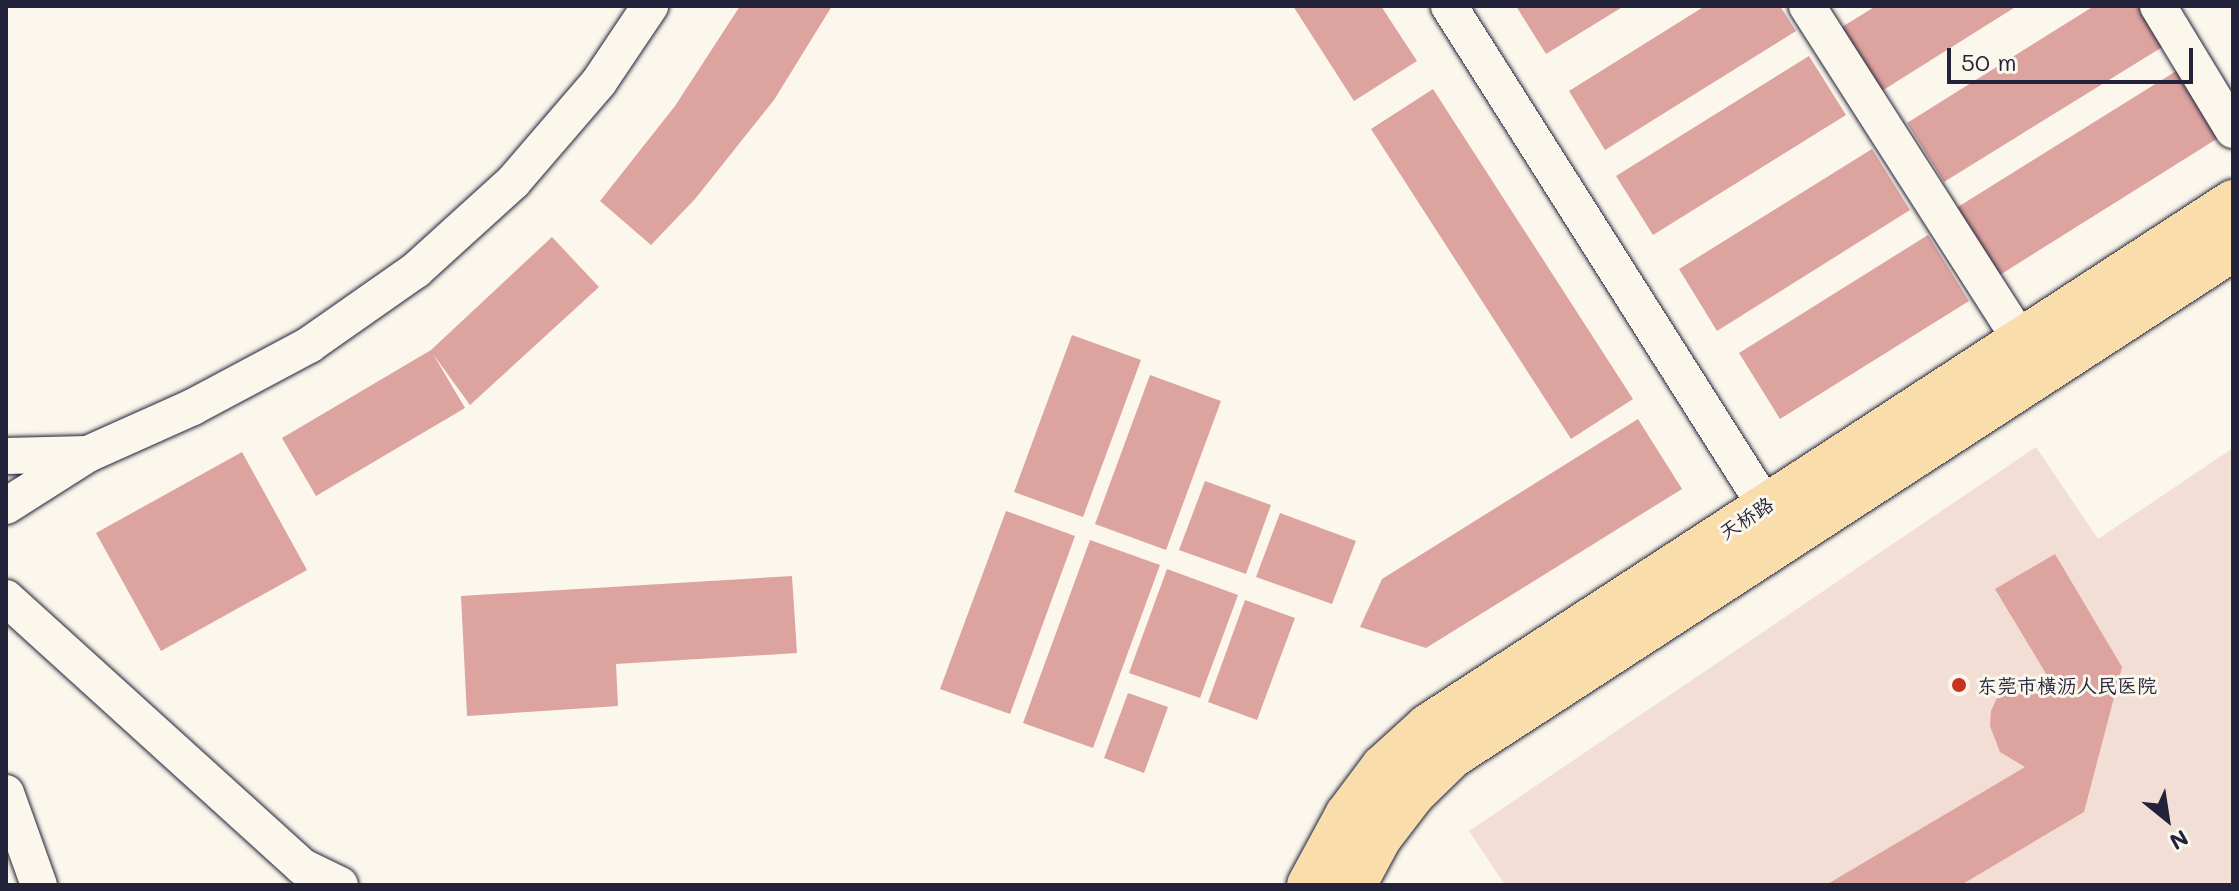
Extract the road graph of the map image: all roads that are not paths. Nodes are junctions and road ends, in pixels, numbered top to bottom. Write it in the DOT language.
graph roads {
  1 [pos="650,6"];
  2 [pos="1449,6"];
  3 [pos="1807,6"];
  4 [pos="2158,6"];
  5 [pos="2233,130"];
  6 [pos="2233,202"];
  7 [pos="2233,249"];
  8 [pos="2021,340"];
  9 [pos="88,454"];
  10 [pos="6,456"];
  11 [pos="1765,505"];
  12 [pos="6,506"];
  13 [pos="6,598"];
  14 [pos="6,793"];
  15 [pos="39,885"];
  16 [pos="340,885"];
  17 [pos="1309,885"];
  18 [pos="1354,885"];
  1 -- 9 [label="street"];
  2 -- 11 [label="street"];
  3 -- 8 [label="street"];
  4 -- 5 [label="street"];
  6 -- 8 [label="main road, 天桥路"];
  7 -- 18 [label="main road, 天桥路"];
  8 -- 11 [label="main road, 天桥路"];
  9 -- 10 [label="street"];
  9 -- 12 [label="street"];
  11 -- 17 [label="main road, 天桥路"];
  13 -- 16 [label="street"];
  14 -- 15 [label="street"];
}
